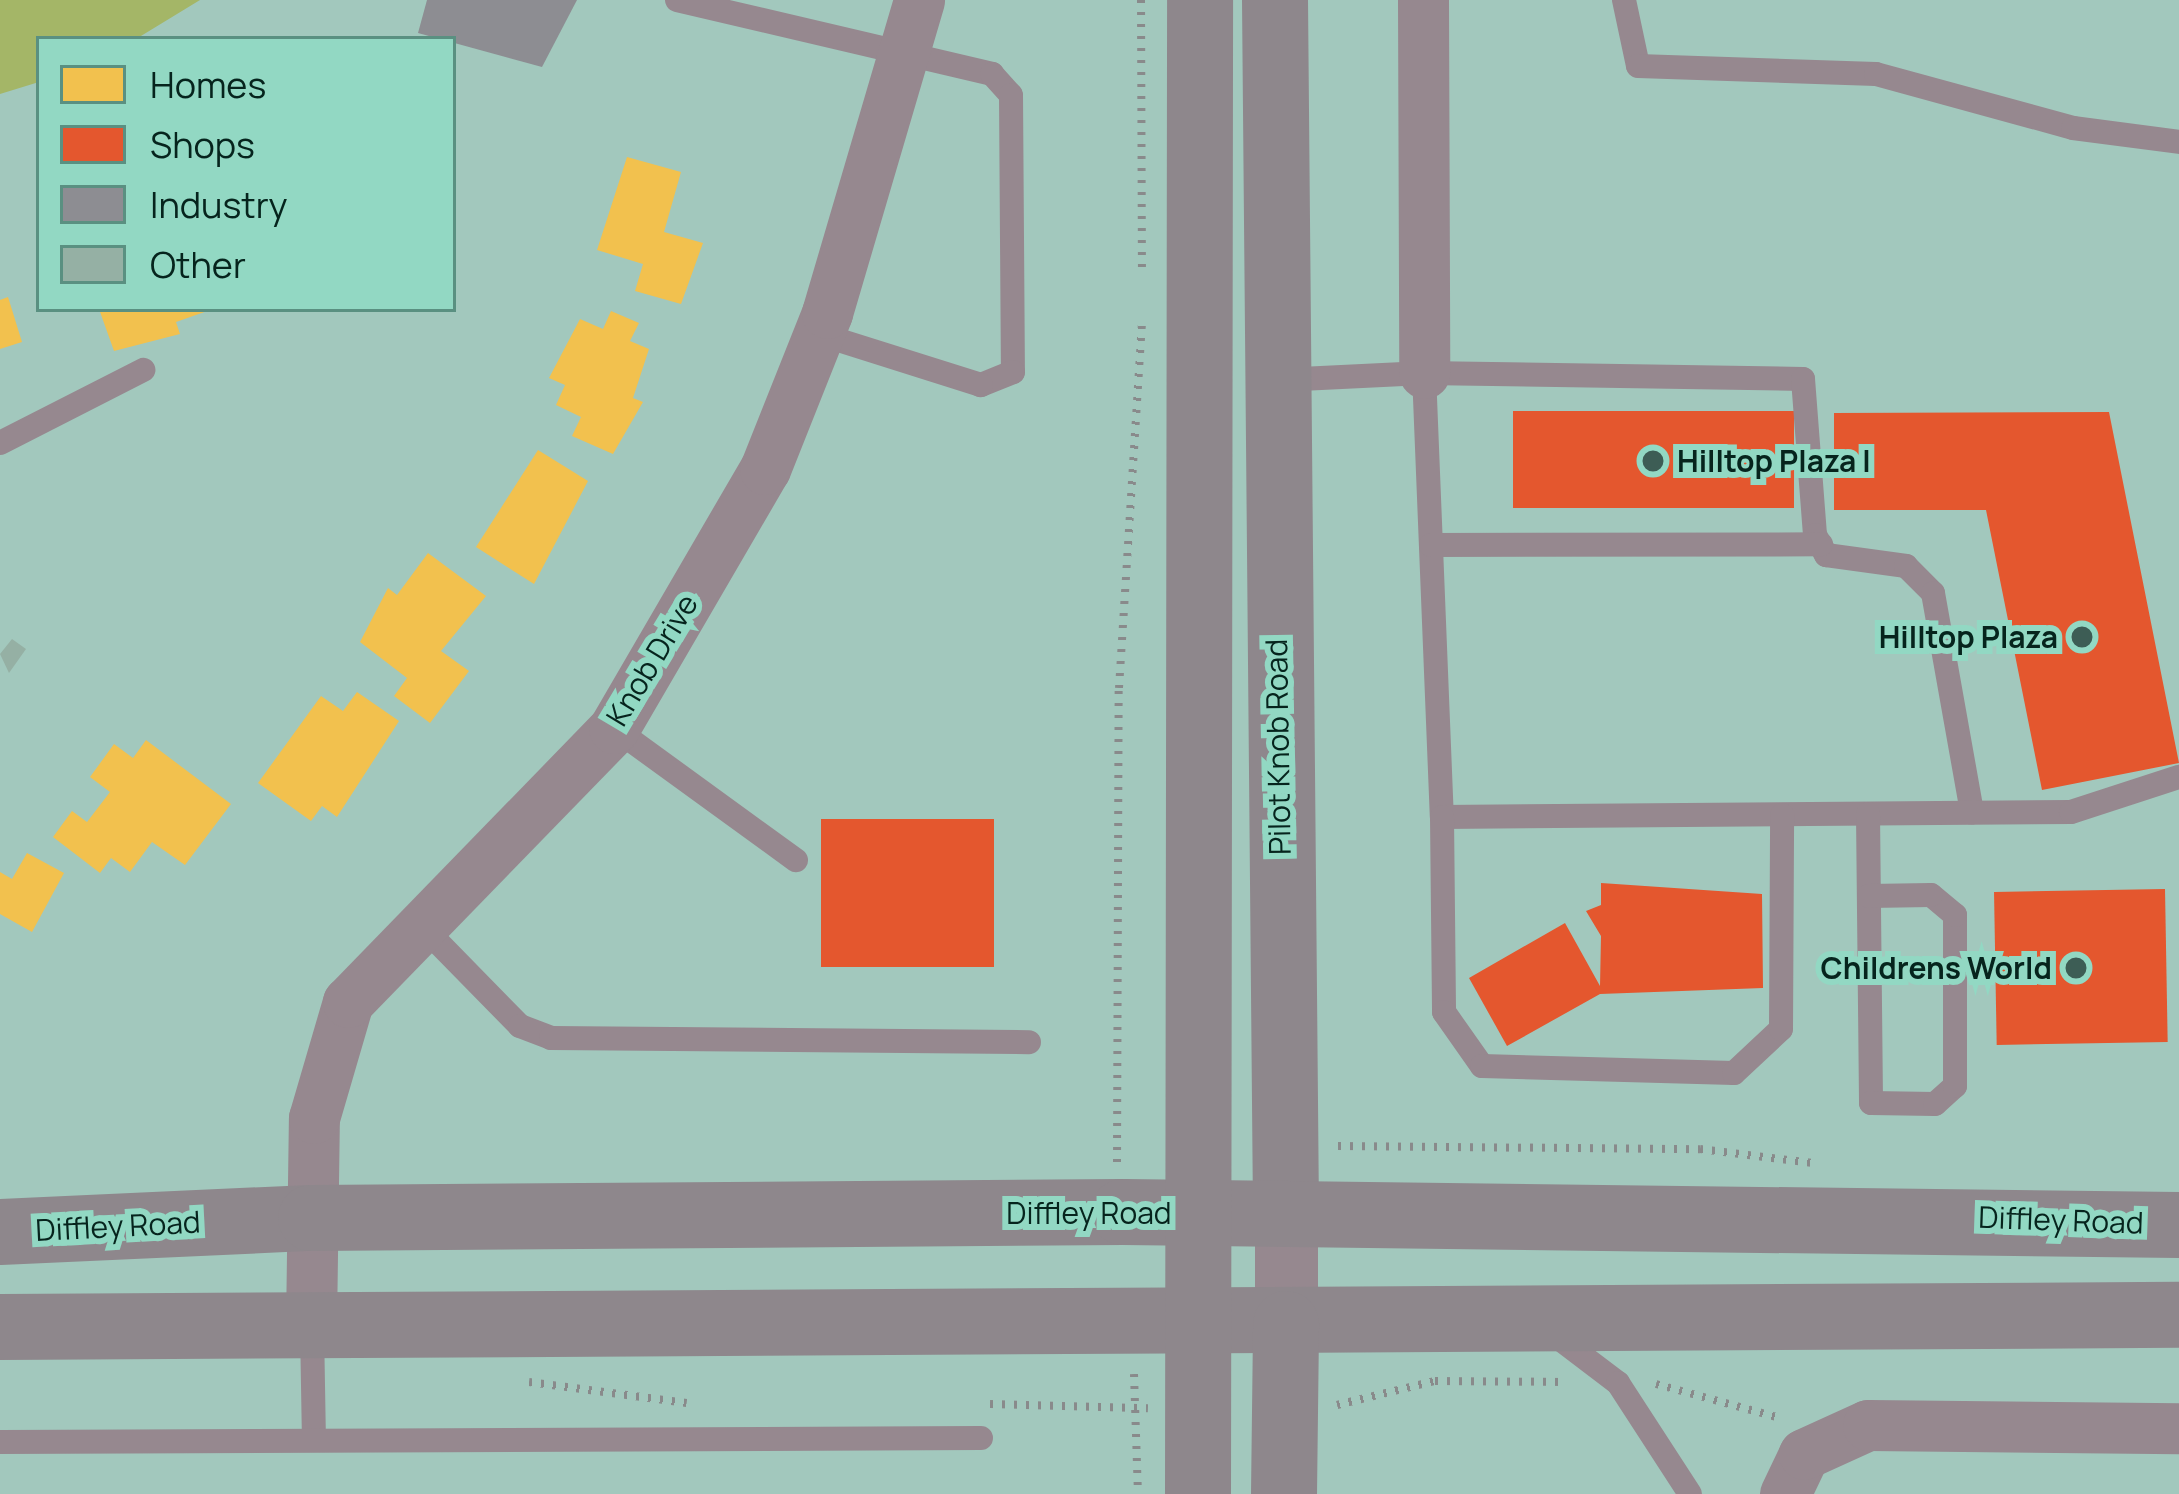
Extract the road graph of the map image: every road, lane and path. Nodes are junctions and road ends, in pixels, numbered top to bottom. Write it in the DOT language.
graph roads {
  1 [pos="677,0"];
  2 [pos="919,0"];
  3 [pos="1141,0"];
  4 [pos="1200,0"];
  5 [pos="1275,0"];
  6 [pos="1423,0"];
  7 [pos="1624,0"];
  8 [pos="901,59"];
  9 [pos="2179,142"];
  10 [pos="819,334"];
  11 [pos="143,370"];
  12 [pos="1424,374"];
  13 [pos="1272,380"];
  14 [pos="0,443"];
  15 [pos="1821,544"];
  16 [pos="1431,545"];
  17 [pos="614,728"];
  18 [pos="2179,778"];
  19 [pos="1972,813"];
  20 [pos="1782,814"];
  21 [pos="1868,814"];
  22 [pos="1442,817"];
  23 [pos="796,860"];
  24 [pos="1869,896"];
  25 [pos="421,925"];
  26 [pos="1029,1042"];
  27 [pos="1123,1212"];
  28 [pos="1198,1212"];
  29 [pos="1286,1212"];
  30 [pos="311,1218"];
  31 [pos="2179,1226"];
  32 [pos="0,1232"];
  33 [pos="2179,1316"];
  34 [pos="1496,1322"];
  35 [pos="1132,1324"];
  36 [pos="1198,1324"];
  37 [pos="1286,1324"];
  38 [pos="311,1326"];
  39 [pos="0,1328"];
  40 [pos="511,1382"];
  41 [pos="1618,1383"];
  42 [pos="716,1405"];
  43 [pos="964,1405"];
  44 [pos="1285,1405"];
  45 [pos="1166,1408"];
  46 [pos="2179,1427"];
  47 [pos="1834,1433"];
  48 [pos="982,1438"];
  49 [pos="314,1441"];
  50 [pos="0,1442"];
  51 [pos="1138,1494"];
  52 [pos="1198,1494"];
  53 [pos="1284,1494"];
  54 [pos="1690,1494"];
  55 [pos="1785,1494"];
  1 -- 8 [label="lane"];
  2 -- 8 [label="street, Knob Drive"];
  3 -- 27 [label="path"];
  4 -- 28 [label="main road"];
  5 -- 13 [label="main road, Pilot Knob Road"];
  6 -- 12 [label="street"];
  7 -- 9 [label="lane"];
  8 -- 10 [label="street, Knob Drive"];
  8 -- 10 [label="lane"];
  10 -- 17 [label="street, Knob Drive"];
  11 -- 14 [label="lane"];
  12 -- 13 [label="lane"];
  12 -- 15 [label="lane"];
  12 -- 16 [label="lane"];
  13 -- 29 [label="main road, Pilot Knob Road"];
  15 -- 16 [label="lane"];
  15 -- 19 [label="lane"];
  16 -- 22 [label="lane"];
  17 -- 23 [label="lane"];
  17 -- 25 [label="street, Knob Drive"];
  18 -- 19 [label="lane"];
  19 -- 21 [label="lane"];
  20 -- 21 [label="lane"];
  20 -- 22 [label="lane"];
  20 -- 22 [label="lane"];
  21 -- 24 [label="lane"];
  24 -- 24 [label="lane"];
  25 -- 26 [label="lane"];
  25 -- 30 [label="street, Knob Drive"];
  27 -- 28 [label="main road, Diffley Road"];
  27 -- 30 [label="main road, Diffley Road"];
  28 -- 29 [label="main road, Diffley Road"];
  28 -- 36 [label="main road"];
  29 -- 31 [label="main road, Diffley Road"];
  29 -- 37 [label="street, Pilot Knob Road"];
  30 -- 32 [label="main road, Diffley Road"];
  30 -- 38 [label="street, Knob Drive"];
  33 -- 34 [label="main road"];
  34 -- 37 [label="main road"];
  34 -- 41 [label="lane"];
  35 -- 36 [label="main road"];
  35 -- 38 [label="main road"];
  35 -- 45 [label="path"];
  36 -- 37 [label="main road"];
  36 -- 45 [label="main road"];
  37 -- 44 [label="main road, Pilot Knob Road"];
  38 -- 39 [label="main road"];
  38 -- 49 [label="lane"];
  40 -- 42 [label="path"];
  41 -- 44 [label="path"];
  41 -- 47 [label="path"];
  41 -- 54 [label="lane"];
  43 -- 45 [label="path"];
  44 -- 53 [label="main road, Pilot Knob Road"];
  45 -- 51 [label="path"];
  45 -- 52 [label="main road"];
  46 -- 47 [label="street"];
  47 -- 55 [label="street"];
  48 -- 49 [label="lane"];
  49 -- 50 [label="lane"];
}
